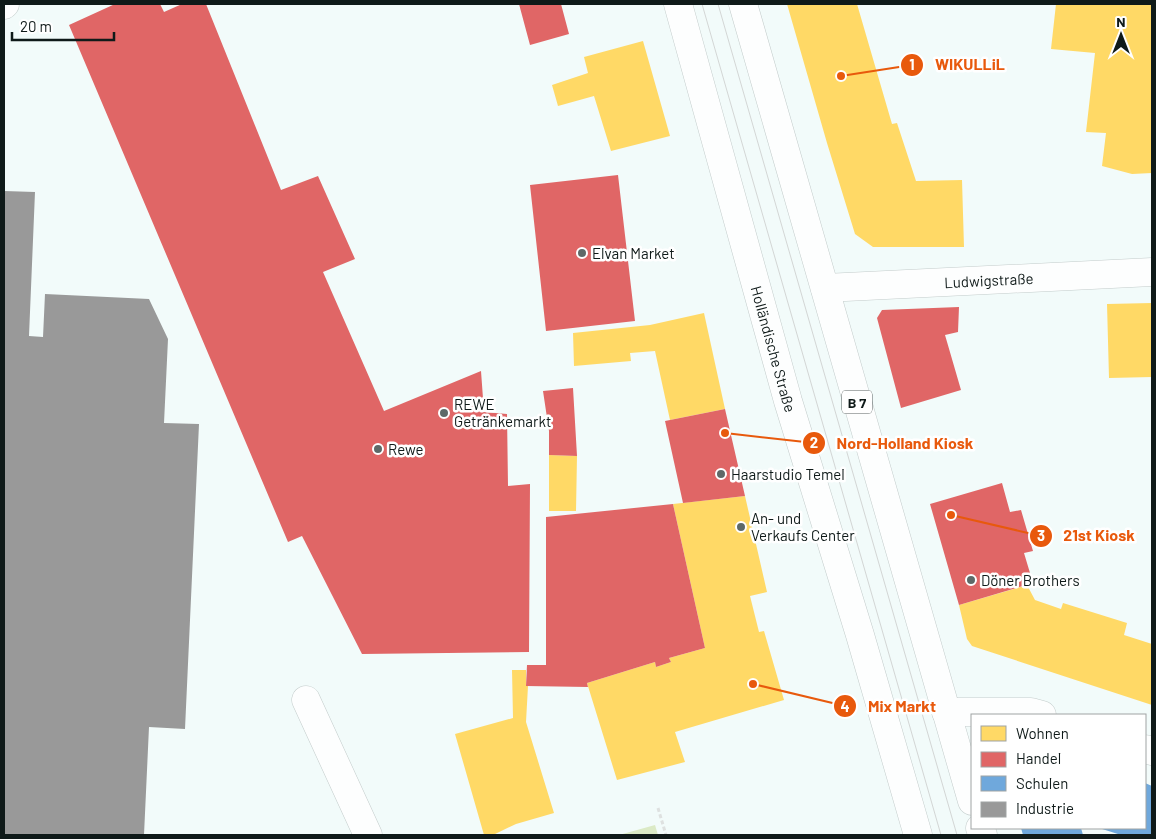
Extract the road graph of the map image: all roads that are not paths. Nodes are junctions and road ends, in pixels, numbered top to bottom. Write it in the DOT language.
graph roads {
  1 [pos="678,4"];
  2 [pos="743,4"];
  3 [pos="1152,272"];
  4 [pos="825,288"];
  5 [pos="306,700"];
  6 [pos="946,712"];
  7 [pos="1038,714"];
  8 [pos="971,798"];
  9 [pos="368,835"];
  10 [pos="918,835"];
  1 -- 10 [label="main road, Holländische Straße"];
  2 -- 4 [label="main road, B 7"];
  3 -- 4 [label="main road, Ludwigstraße"];
  4 -- 6 [label="main road, B 7"];
  5 -- 9 [label="main road"];
  6 -- 7 [label="main road"];
  6 -- 8 [label="main road, B 7"];
}
